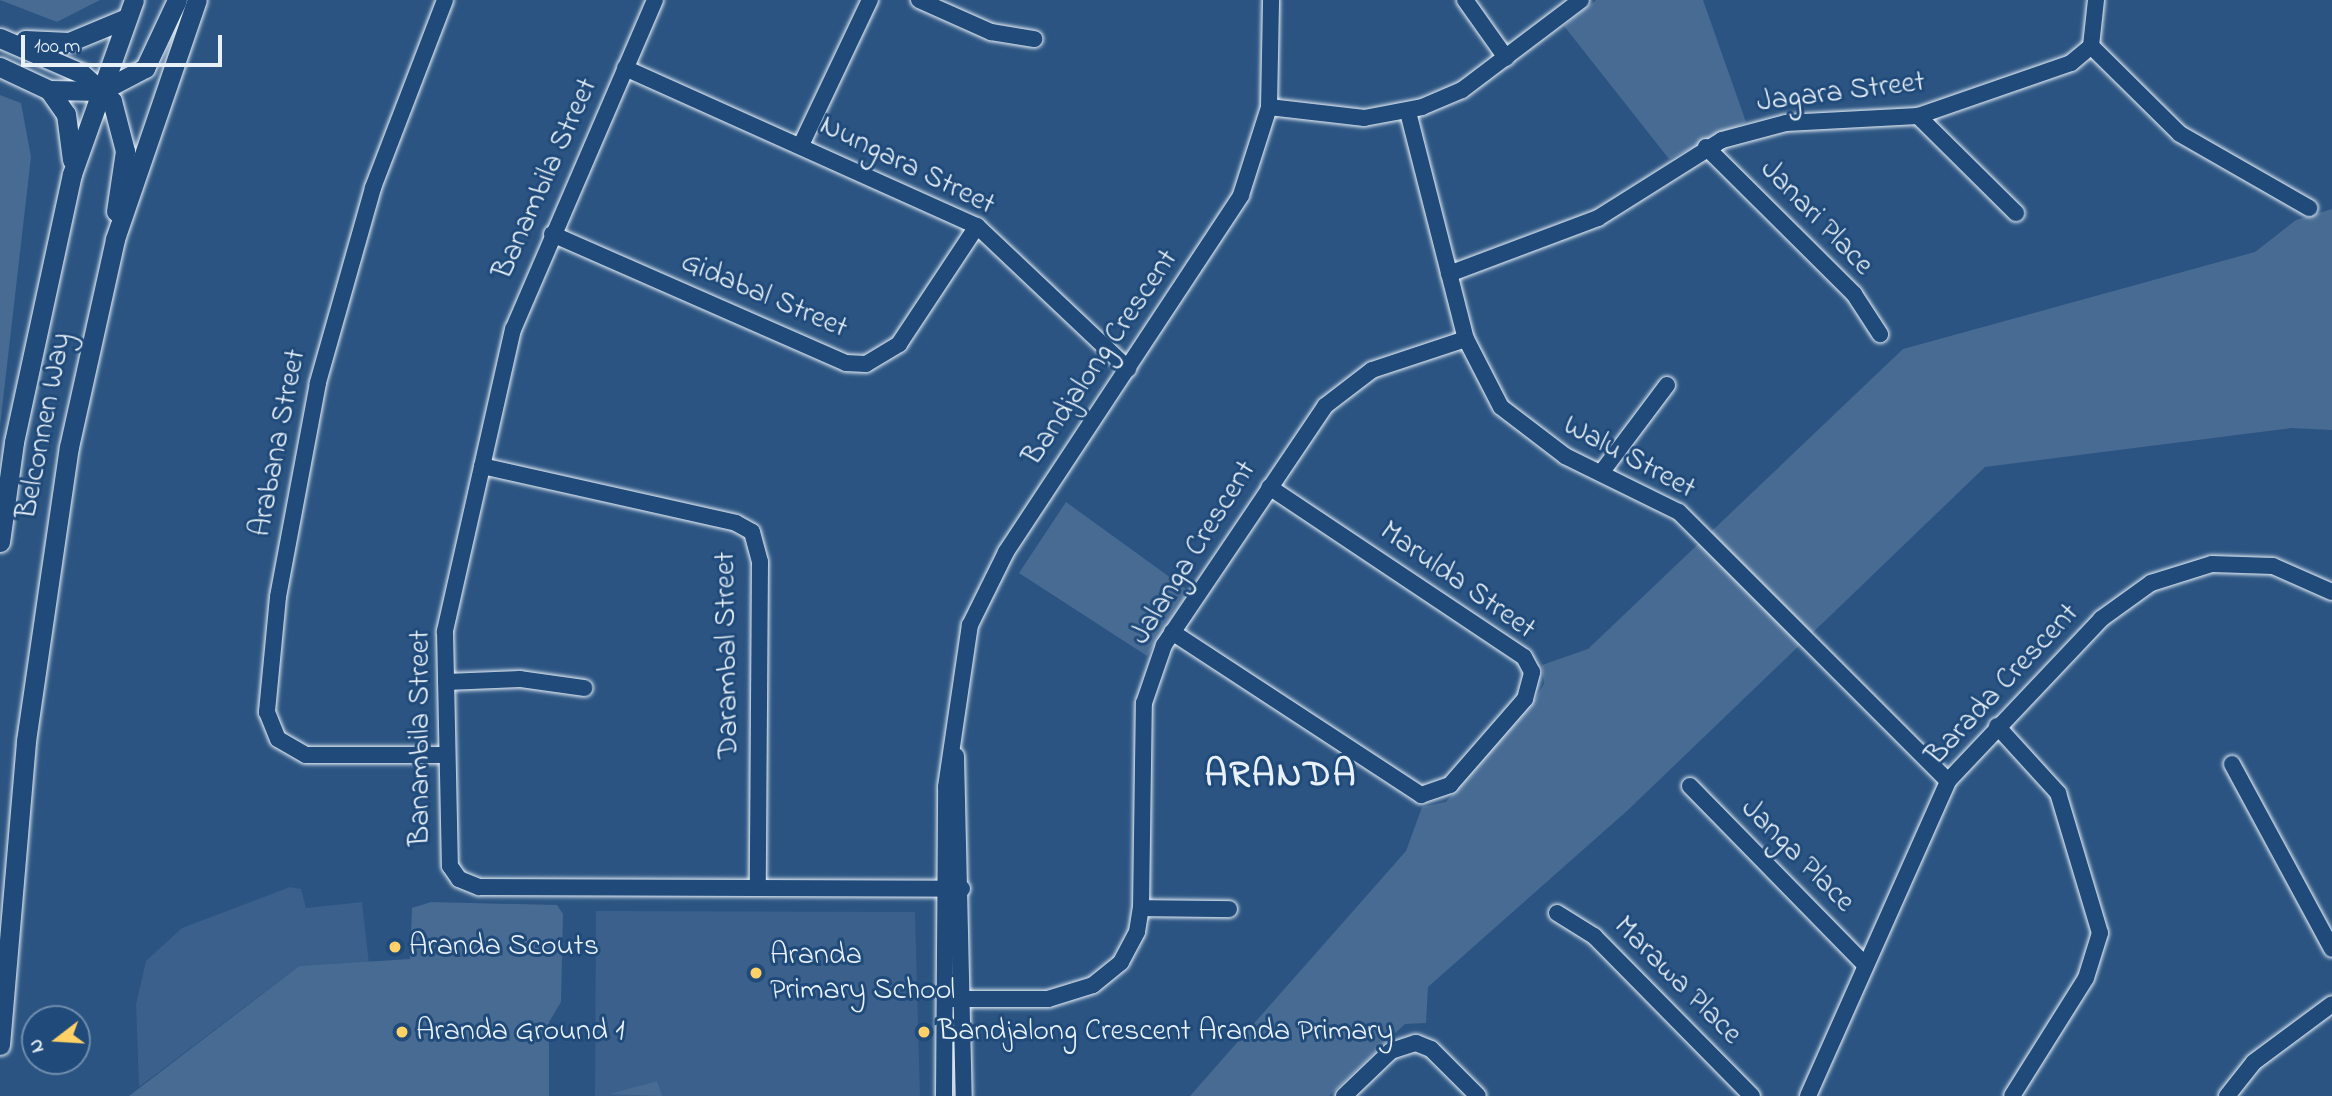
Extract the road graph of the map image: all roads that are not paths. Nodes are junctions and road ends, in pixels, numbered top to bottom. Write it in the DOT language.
graph roads {
  1 [pos="177,0"];
  2 [pos="197,0"];
  3 [pos="444,0"];
  4 [pos="655,0"];
  5 [pos="870,0"];
  6 [pos="919,0"];
  7 [pos="1271,0"];
  8 [pos="1465,0"];
  9 [pos="1581,0"];
  10 [pos="2096,0"];
  11 [pos="130,9"];
  12 [pos="0,36"];
  13 [pos="1034,39"];
  14 [pos="2091,46"];
  15 [pos="1506,58"];
  16 [pos="0,67"];
  17 [pos="625,68"];
  18 [pos="49,90"];
  19 [pos="101,91"];
  20 [pos="1269,107"];
  21 [pos="1408,112"];
  22 [pos="1918,116"];
  23 [pos="801,145"];
  24 [pos="1706,147"];
  25 [pos="72,174"];
  26 [pos="2309,208"];
  27 [pos="2016,213"];
  28 [pos="977,226"];
  29 [pos="552,234"];
  30 [pos="115,239"];
  31 [pos="1449,274"];
  32 [pos="1880,334"];
  33 [pos="1466,340"];
  34 [pos="1128,369"];
  35 [pos="1667,385"];
  36 [pos="482,466"];
  37 [pos="1601,473"];
  38 [pos="1269,487"];
  39 [pos="0,542"];
  40 [pos="2330,587"];
  41 [pos="1172,632"];
  42 [pos="446,682"];
  43 [pos="584,688"];
  44 [pos="1997,726"];
  45 [pos="954,741"];
  46 [pos="447,755"];
  47 [pos="2232,764"];
  48 [pos="1948,781"];
  49 [pos="1689,786"];
  50 [pos="758,888"];
  51 [pos="945,889"];
  52 [pos="962,889"];
  53 [pos="1140,908"];
  54 [pos="1229,909"];
  55 [pos="1557,913"];
  56 [pos="2332,949"];
  57 [pos="1865,965"];
  58 [pos="944,999"];
  59 [pos="963,999"];
  60 [pos="2332,1004"];
  61 [pos="0,1045"];
  62 [pos="944,1096"];
  63 [pos="964,1096"];
  64 [pos="1344,1096"];
  65 [pos="1478,1096"];
  66 [pos="1752,1096"];
  67 [pos="1808,1096"];
  68 [pos="2012,1096"];
  69 [pos="2227,1096"];
  1 -- 19 [label="main road"];
  2 -- 30 [label="main road, Belconnen Way"];
  3 -- 46 [label="street, Arabana Street"];
  4 -- 17 [label="street, Banambila Street"];
  5 -- 23 [label="street"];
  6 -- 13 [label="street"];
  7 -- 20 [label="street, Bandjalong Crescent"];
  8 -- 15 [label="street"];
  9 -- 15 [label="street"];
  10 -- 14 [label="street"];
  11 -- 12 [label="main road"];
  11 -- 19 [label="main road, Belconnen Way"];
  12 -- 19 [label="main road"];
  14 -- 22 [label="street, Jagara Street"];
  14 -- 26 [label="street"];
  15 -- 21 [label="street"];
  16 -- 18 [label="main road"];
  17 -- 23 [label="street, Nungara Street"];
  17 -- 29 [label="street, Banambila Street"];
  18 -- 19 [label="main road"];
  18 -- 25 [label="main road"];
  19 -- 25 [label="main road, Belconnen Way"];
  19 -- 30 [label="main road"];
  20 -- 21 [label="street"];
  20 -- 34 [label="street, Bandjalong Crescent"];
  21 -- 31 [label="street, Walu Street"];
  22 -- 24 [label="street, Jagara Street"];
  22 -- 27 [label="street"];
  23 -- 28 [label="street, Nungara Street"];
  24 -- 31 [label="street, Jagara Street"];
  24 -- 32 [label="street, Janari Place"];
  25 -- 39 [label="main road, Belconnen Way"];
  28 -- 29 [label="street, Gidabal Street"];
  28 -- 34 [label="street, Nungara Street"];
  29 -- 36 [label="street, Banambila Street"];
  30 -- 61 [label="main road, Belconnen Way"];
  31 -- 33 [label="street, Walu Street"];
  33 -- 37 [label="street, Walu Street"];
  33 -- 38 [label="street, Jalanga Crescent"];
  34 -- 45 [label="street, Bandjalong Crescent"];
  35 -- 37 [label="street"];
  36 -- 42 [label="street, Banambila Street"];
  36 -- 50 [label="street, Darambal Street"];
  37 -- 48 [label="street, Walu Street"];
  38 -- 41 [label="street, Jalanga Crescent"];
  38 -- 41 [label="street, Marulda Street"];
  40 -- 44 [label="street, Barada Crescent"];
  41 -- 53 [label="street, Jalanga Crescent"];
  42 -- 43 [label="street"];
  42 -- 46 [label="street, Banambila Street"];
  44 -- 48 [label="street, Barada Crescent"];
  44 -- 68 [label="street"];
  45 -- 51 [label="street, Bandjalong Crescent"];
  45 -- 52 [label="street, Bandjalong Crescent"];
  46 -- 50 [label="street, Banambila Street"];
  47 -- 56 [label="street"];
  48 -- 57 [label="street, Barada Crescent"];
  49 -- 57 [label="street, Janga Place"];
  50 -- 51 [label="street, Banambila Street"];
  51 -- 52 [label="street, Banambila Street"];
  51 -- 58 [label="street, Bandjalong Crescent"];
  52 -- 59 [label="street, Bandjalong Crescent"];
  53 -- 54 [label="street"];
  53 -- 59 [label="street, Jalanga Crescent"];
  55 -- 66 [label="street, Marawa Place"];
  57 -- 67 [label="street, Barada Crescent"];
  58 -- 59 [label="street, Jalanga Crescent"];
  58 -- 62 [label="street, Bandjalong Crescent"];
  59 -- 63 [label="street, Bandjalong Crescent"];
  60 -- 69 [label="street"];
  64 -- 65 [label="street"];
}
